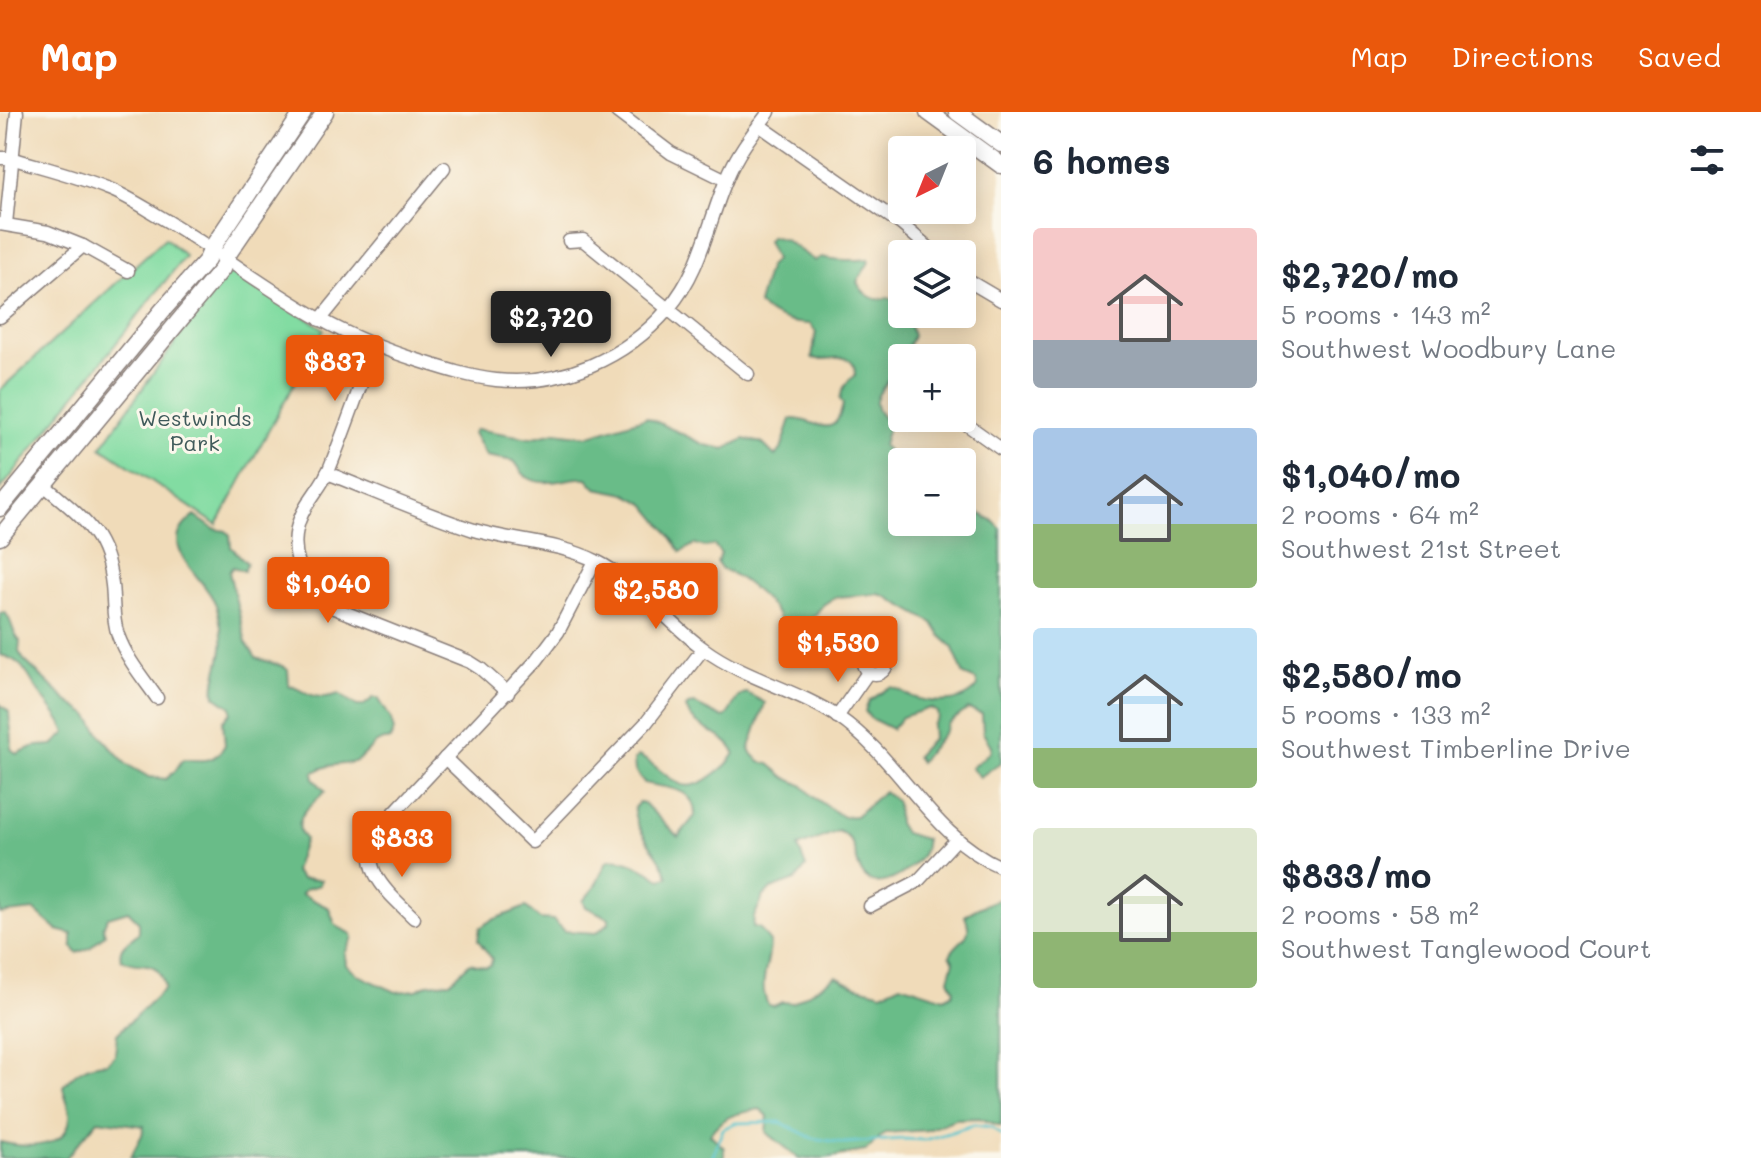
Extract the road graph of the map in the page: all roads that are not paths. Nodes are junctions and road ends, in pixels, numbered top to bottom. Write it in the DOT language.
graph roads {
  1 [pos="17,112"];
  2 [pos="303,112"];
  3 [pos="325,112"];
  4 [pos="617,112"];
  5 [pos="769,112"];
  6 [pos="928,112"];
  7 [pos="957,112"];
  8 [pos="759,125"];
  9 [pos="1001,144"];
  10 [pos="6,158"];
  11 [pos="1001,165"];
  12 [pos="444,168"];
  13 [pos="726,180"];
  14 [pos="3,224"];
  15 [pos="920,240"];
  16 [pos="569,241"];
  17 [pos="83,246"];
  18 [pos="219,253"];
  19 [pos="128,271"];
  20 [pos="976,285"];
  21 [pos="1001,300"];
  22 [pos="669,309"];
  23 [pos="0,317"];
  24 [pos="320,320"];
  25 [pos="375,346"];
  26 [pos="748,374"];
  27 [pos="976,431"];
  28 [pos="1001,449"];
  29 [pos="327,473"];
  30 [pos="44,485"];
  31 [pos="0,508"];
  32 [pos="0,537"];
  33 [pos="595,561"];
  34 [pos="703,649"];
  35 [pos="869,671"];
  36 [pos="508,693"];
  37 [pos="157,698"];
  38 [pos="837,717"];
  39 [pos="445,758"];
  40 [pos="956,840"];
  41 [pos="1001,867"];
  42 [pos="870,906"];
  43 [pos="414,918"];
  1 -- 10 [label="street"];
  2 -- 18 [label="main road"];
  3 -- 18 [label="main road"];
  4 -- 13 [label="street"];
  5 -- 8 [label="street"];
  6 -- 11 [label="main road"];
  7 -- 9 [label="main road"];
  8 -- 13 [label="street"];
  8 -- 15 [label="street"];
  10 -- 14 [label="street"];
  10 -- 18 [label="street"];
  12 -- 24 [label="street"];
  13 -- 22 [label="street"];
  14 -- 17 [label="street"];
  16 -- 22 [label="street"];
  17 -- 19 [label="street"];
  17 -- 23 [label="street"];
  18 -- 24 [label="street"];
  18 -- 30 [label="main road"];
  18 -- 31 [label="main road"];
  20 -- 21 [label="street"];
  22 -- 25 [label="street"];
  22 -- 26 [label="street"];
  24 -- 25 [label="street"];
  25 -- 29 [label="street"];
  27 -- 28 [label="street"];
  29 -- 33 [label="street"];
  29 -- 36 [label="street"];
  30 -- 32 [label="main road"];
  30 -- 37 [label="street"];
  33 -- 34 [label="street"];
  33 -- 36 [label="street"];
  34 -- 38 [label="street"];
  34 -- 39 [label="street"];
  35 -- 38 [label="street"];
  36 -- 39 [label="street"];
  38 -- 40 [label="street"];
  39 -- 43 [label="street"];
  40 -- 41 [label="street"];
  40 -- 42 [label="street"];
}
